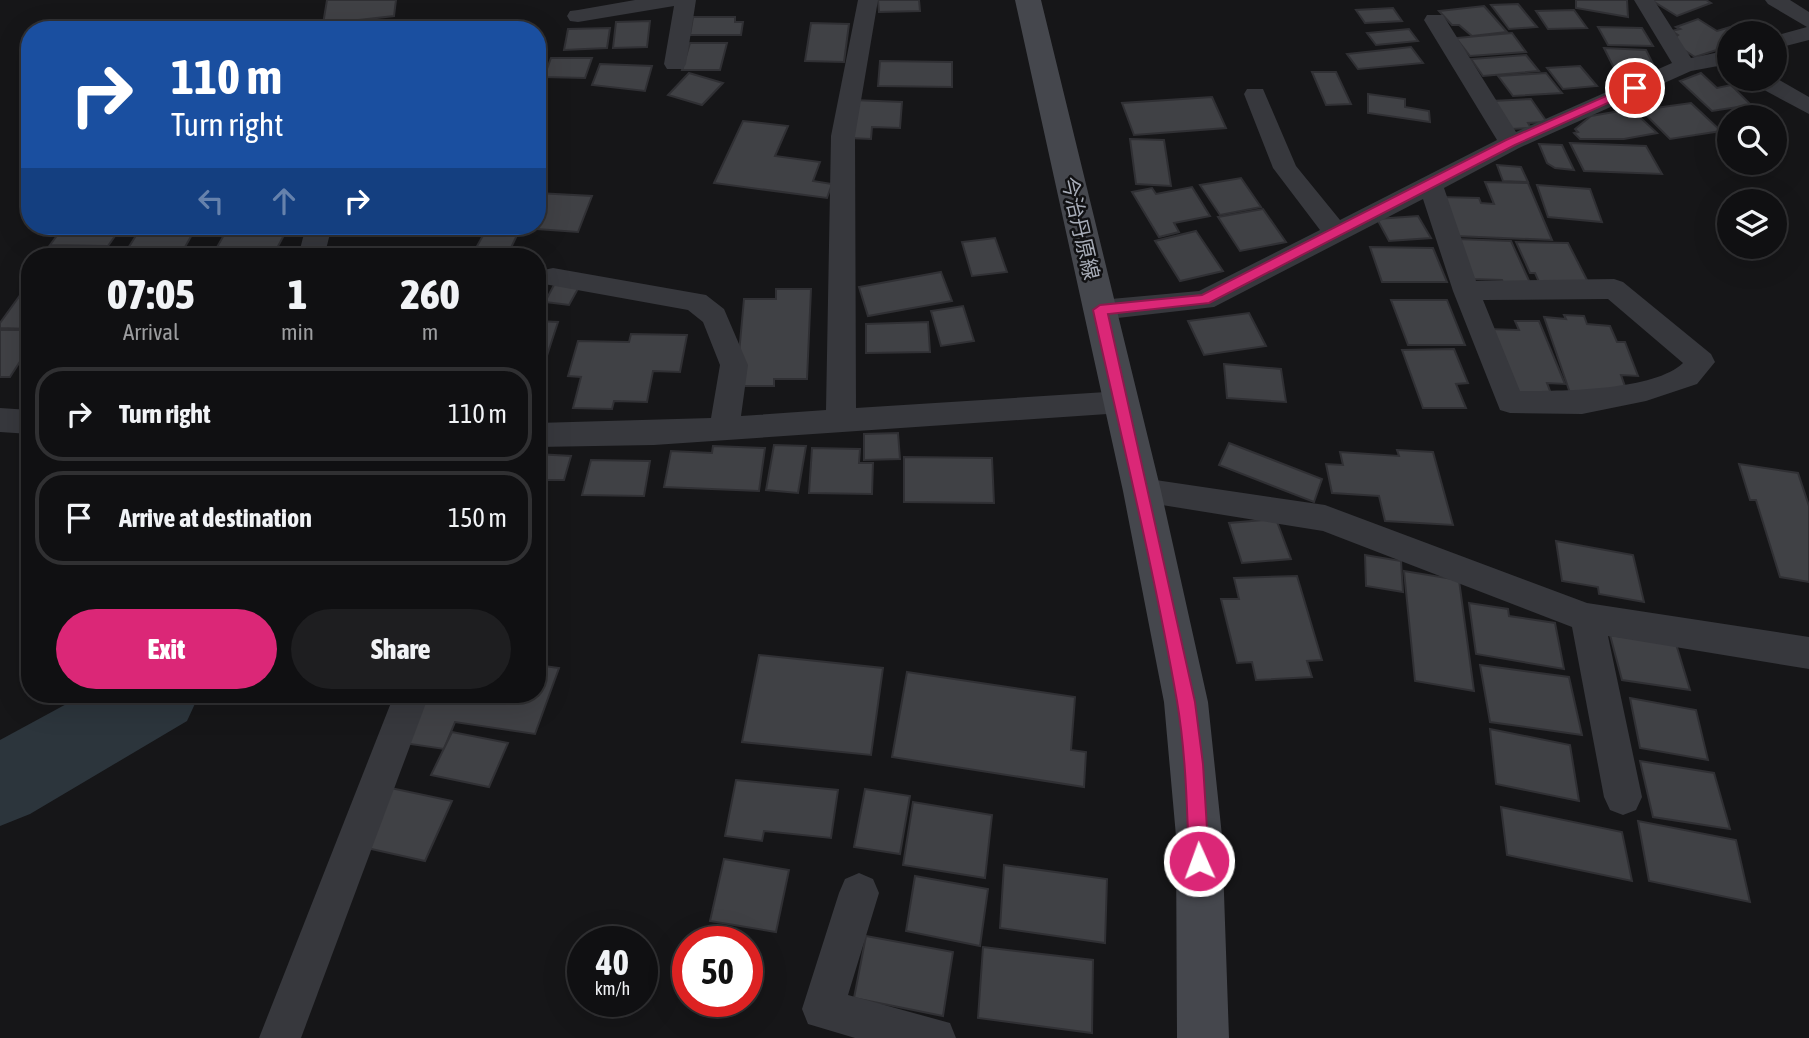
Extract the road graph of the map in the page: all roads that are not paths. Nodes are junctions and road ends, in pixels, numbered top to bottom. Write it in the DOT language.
graph roads {
  1 [pos="673,0"];
  2 [pos="686,0"];
  3 [pos="867,0"];
  4 [pos="1028,0"];
  5 [pos="1644,0"];
  6 [pos="1774,0"];
  7 [pos="578,16"];
  8 [pos="1435,20"];
  9 [pos="1809,21"];
  10 [pos="1809,33"];
  11 [pos="1787,39"];
  12 [pos="1717,60"];
  13 [pos="675,64"];
  14 [pos="1685,66"];
  15 [pos="1782,91"];
  16 [pos="1255,94"];
  17 [pos="1809,107"];
  18 [pos="1511,143"];
  19 [pos="1430,183"];
  20 [pos="1336,232"];
  21 [pos="553,277"];
  22 [pos="1466,291"];
  23 [pos="1100,310"];
  24 [pos="1122,402"];
  25 [pos="0,420"];
  26 [pos="841,420"];
  27 [pos="21,421"];
  28 [pos="724,428"];
  29 [pos="546,435"];
  30 [pos="1142,491"];
  31 [pos="1587,618"];
  32 [pos="1809,653"];
  33 [pos="408,703"];
  34 [pos="1623,797"];
  35 [pos="859,893"];
  36 [pos="280,1038"];
  37 [pos="935,1038"];
  38 [pos="1203,1038"];
  1 -- 7 [label="street"];
  2 -- 13 [label="street"];
  3 -- 26 [label="street"];
  4 -- 23 [label="main road, 今治丹原線"];
  5 -- 14 [label="street"];
  6 -- 9 [label="street"];
  8 -- 18 [label="street"];
  10 -- 11 [label="street"];
  12 -- 14 [label="street"];
  14 -- 18 [label="street"];
  15 -- 17 [label="street"];
  16 -- 20 [label="street"];
  18 -- 19 [label="street"];
  19 -- 20 [label="street"];
  19 -- 22 [label="street"];
  20 -- 23 [label="street"];
  21 -- 28 [label="street"];
  22 -- 22 [label="street"];
  23 -- 24 [label="main road, 今治丹原線"];
  24 -- 26 [label="street"];
  24 -- 30 [label="main road, 今治丹原線"];
  25 -- 27 [label="street"];
  26 -- 28 [label="street"];
  28 -- 29 [label="street"];
  30 -- 31 [label="street"];
  30 -- 38 [label="main road, 今治丹原線"];
  31 -- 32 [label="street"];
  31 -- 34 [label="street"];
  33 -- 36 [label="street"];
  35 -- 37 [label="street"];
}
